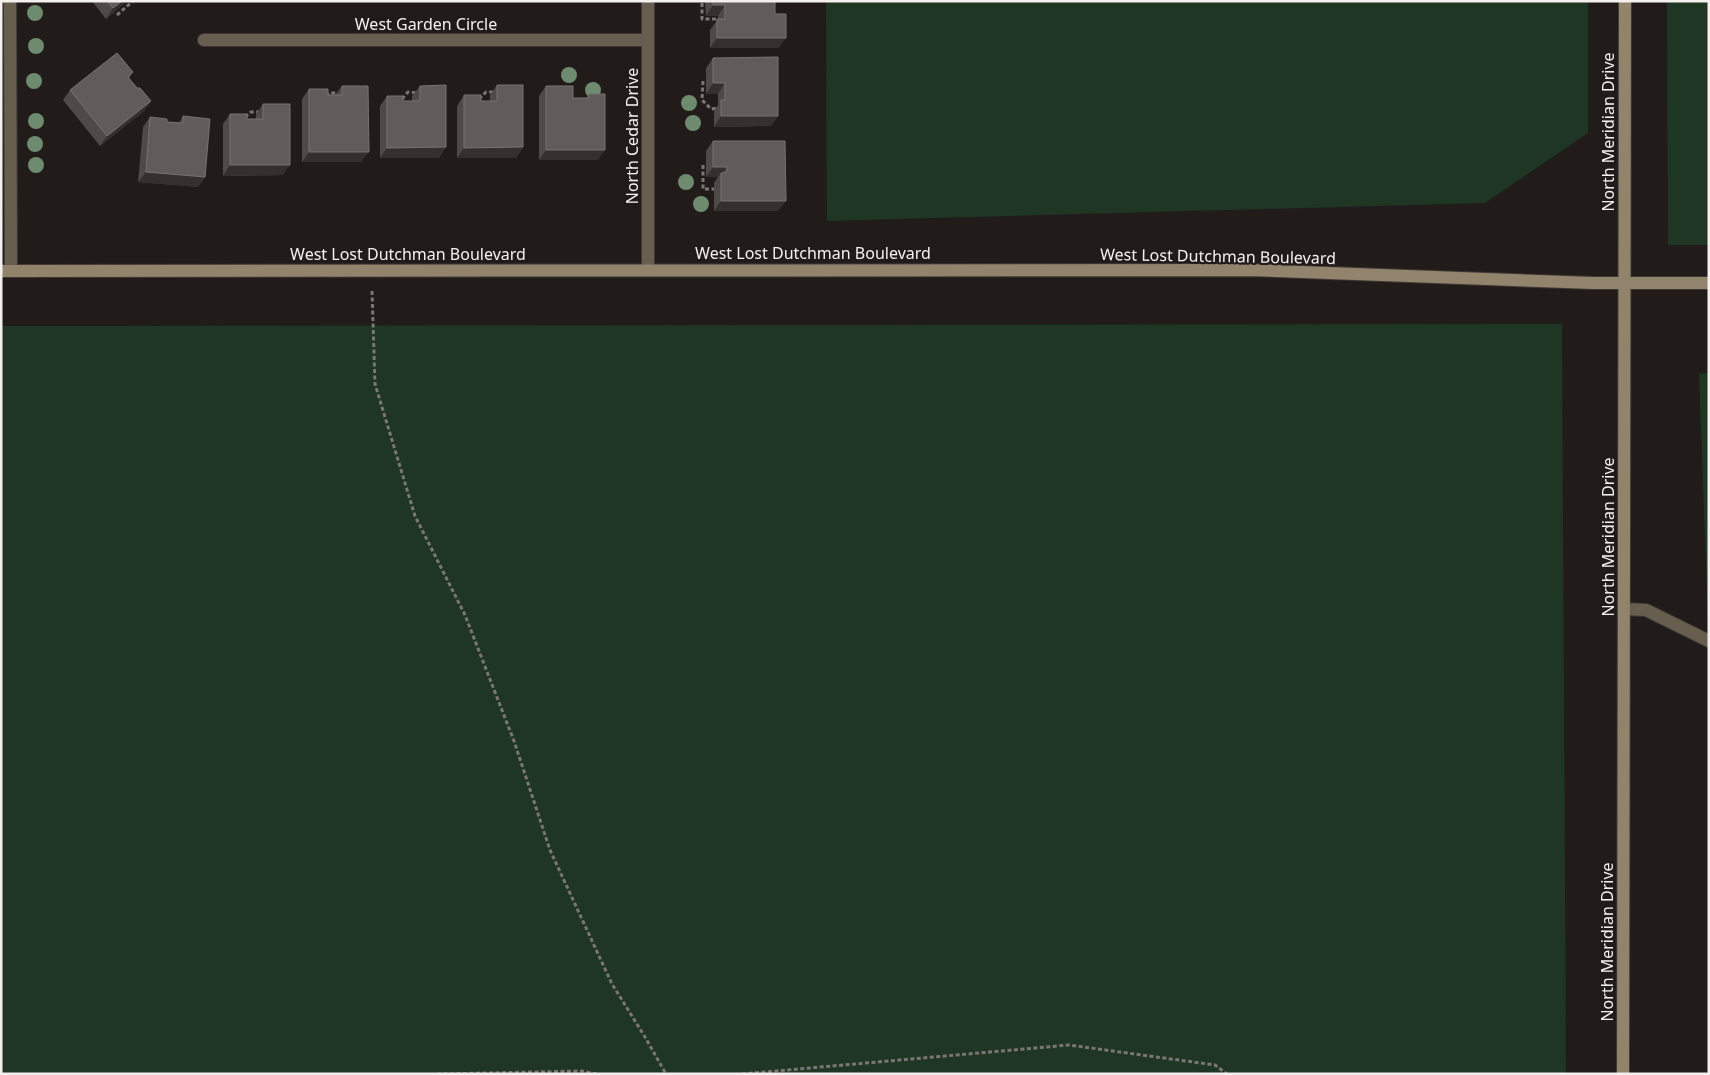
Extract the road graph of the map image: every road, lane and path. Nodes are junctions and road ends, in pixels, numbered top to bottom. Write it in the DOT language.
graph roads {
  1 [pos="10,1"];
  2 [pos="133,1"];
  3 [pos="648,1"];
  4 [pos="1625,1"];
  5 [pos="702,3"];
  6 [pos="116,15"];
  7 [pos="718,19"];
  8 [pos="204,40"];
  9 [pos="648,40"];
  10 [pos="6,57"];
  11 [pos="703,81"];
  12 [pos="502,92"];
  13 [pos="348,93"];
  14 [pos="426,93"];
  15 [pos="323,98"];
  16 [pos="476,101"];
  17 [pos="399,102"];
  18 [pos="718,108"];
  19 [pos="269,112"];
  20 [pos="243,124"];
  21 [pos="6,146"];
  22 [pos="703,165"];
  23 [pos="714,189"];
  24 [pos="648,270"];
  25 [pos="6,271"];
  26 [pos="371,271"];
  27 [pos="1624,283"];
  28 [pos="1709,283"];
  29 [pos="1624,609"];
  30 [pos="1709,641"];
  31 [pos="436,1074"];
  32 [pos="598,1074"];
  33 [pos="666,1074"];
  34 [pos="742,1074"];
  35 [pos="1227,1074"];
  36 [pos="1623,1074"];
  1 -- 10 [label="street"];
  2 -- 6 [label="path"];
  3 -- 9 [label="street, North Cedar Drive"];
  4 -- 27 [label="street, North Meridian Drive"];
  5 -- 7 [label="path"];
  8 -- 9 [label="street, West Garden Circle"];
  9 -- 24 [label="street, North Cedar Drive"];
  10 -- 21 [label="street"];
  11 -- 18 [label="path"];
  12 -- 16 [label="path"];
  13 -- 15 [label="path"];
  14 -- 17 [label="path"];
  19 -- 20 [label="path"];
  21 -- 25 [label="street"];
  22 -- 23 [label="path"];
  24 -- 26 [label="street, West Lost Dutchman Boulevard"];
  24 -- 27 [label="street, West Lost Dutchman Boulevard"];
  25 -- 26 [label="street, West Lost Dutchman Boulevard"];
  26 -- 33 [label="path"];
  27 -- 28 [label="street, West Lost Dutchman Boulevard"];
  27 -- 29 [label="street, North Meridian Drive"];
  29 -- 30 [label="street"];
  29 -- 36 [label="street, North Meridian Drive"];
  31 -- 32 [label="path"];
  34 -- 35 [label="path"];
}
